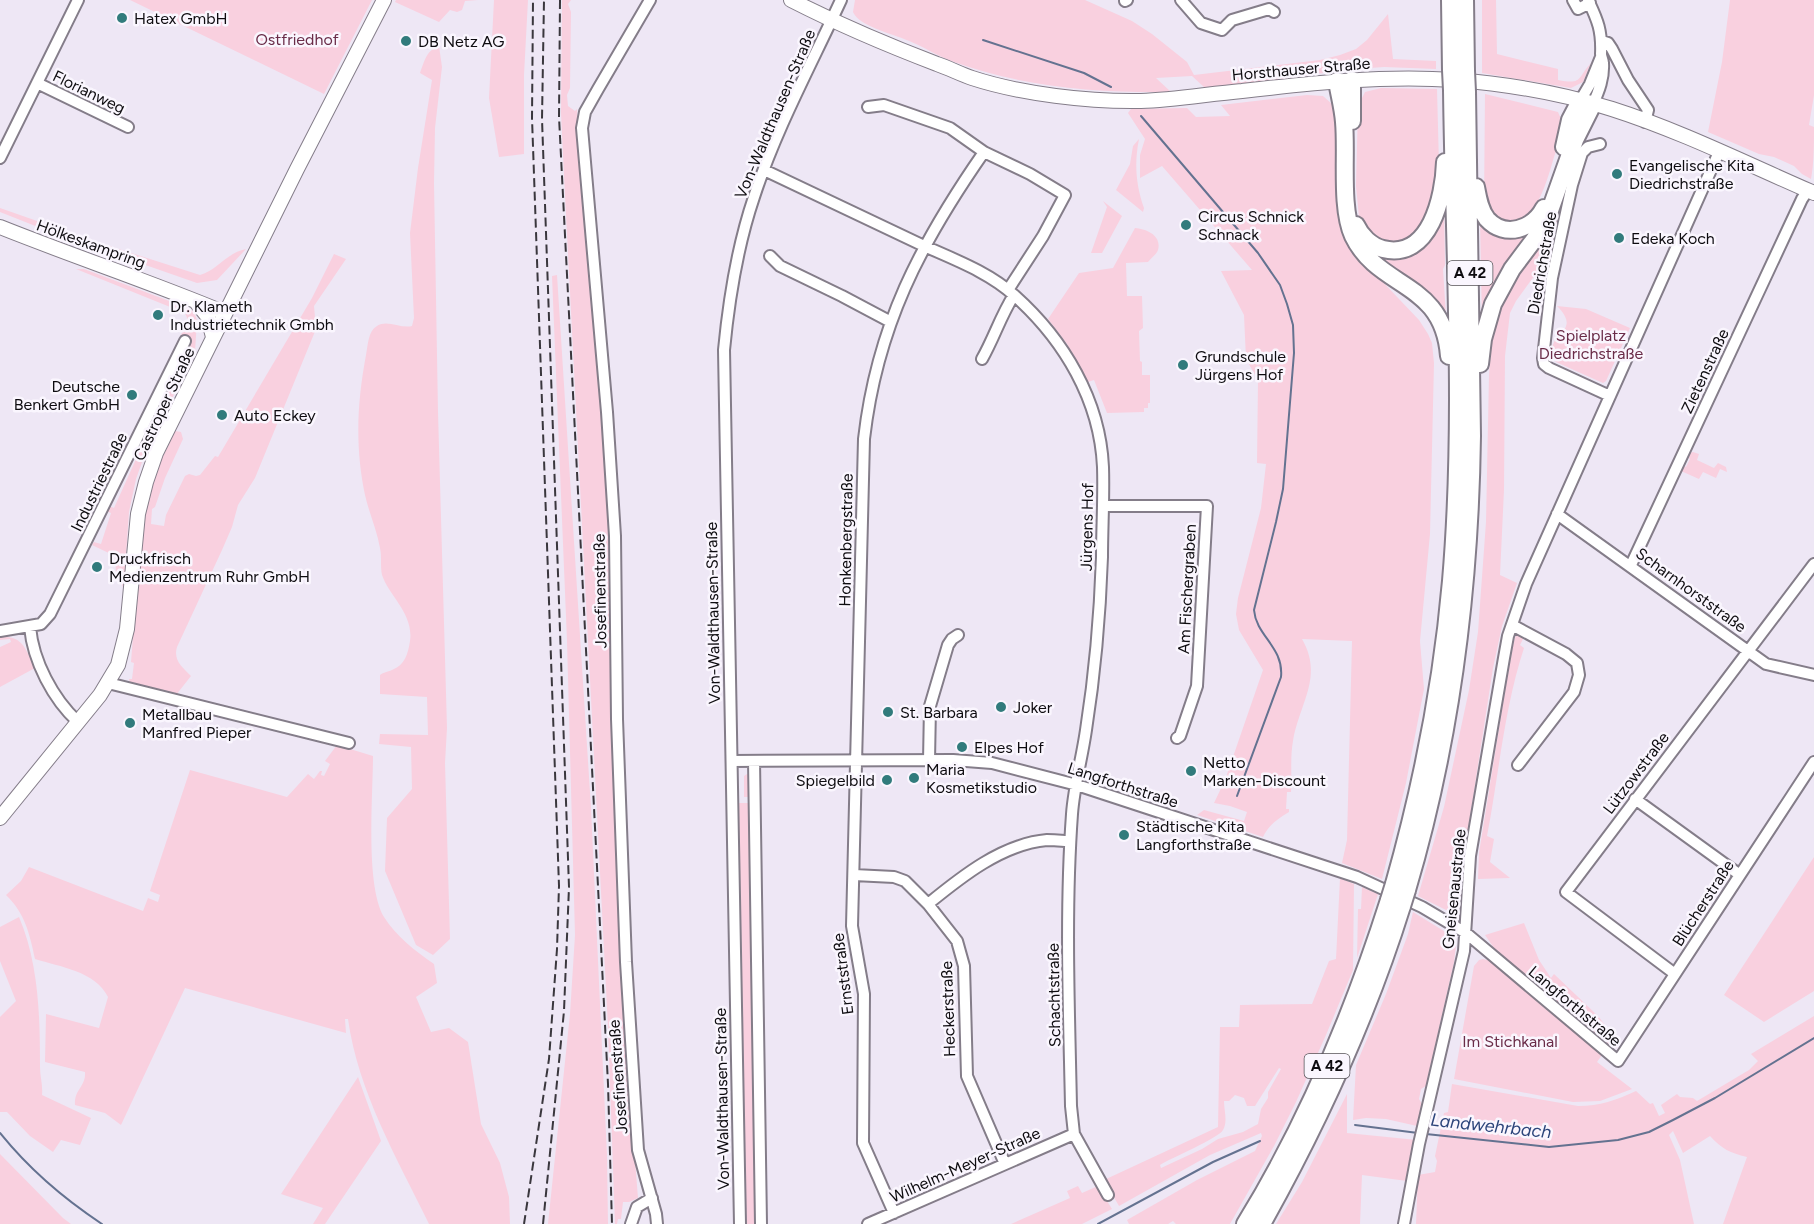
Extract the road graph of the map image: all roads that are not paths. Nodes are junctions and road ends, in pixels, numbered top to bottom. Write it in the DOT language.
graph roads {
  1 [pos="78,0"];
  2 [pos="384,0"];
  3 [pos="650,0"];
  4 [pos="790,0"];
  5 [pos="841,0"];
  6 [pos="1181,0"];
  7 [pos="1450,0"];
  8 [pos="1465,0"];
  9 [pos="1573,0"];
  10 [pos="1589,2"];
  11 [pos="1274,12"];
  12 [pos="831,21"];
  13 [pos="1602,41"];
  14 [pos="1459,71"];
  15 [pos="1344,81"];
  16 [pos="37,83"];
  17 [pos="1457,94"];
  18 [pos="1586,102"];
  19 [pos="868,107"];
  20 [pos="1467,110"];
  21 [pos="1645,122"];
  22 [pos="128,127"];
  23 [pos="1600,144"];
  24 [pos="984,152"];
  25 [pos="1719,152"];
  26 [pos="0,158"];
  27 [pos="764,170"];
  28 [pos="1811,191"];
  29 [pos="0,227"];
  30 [pos="924,246"];
  31 [pos="770,256"];
  32 [pos="171,290"];
  33 [pos="1011,292"];
  34 [pos="194,300"];
  35 [pos="228,309"];
  36 [pos="891,322"];
  37 [pos="213,338"];
  38 [pos="185,341"];
  39 [pos="982,359"];
  40 [pos="1610,396"];
  41 [pos="1457,426"];
  42 [pos="1472,436"];
  43 [pos="1103,506"];
  44 [pos="1557,514"];
  45 [pos="1814,564"];
  46 [pos="1631,565"];
  47 [pos="1512,625"];
  48 [pos="30,627"];
  49 [pos="0,631"];
  50 [pos="958,635"];
  51 [pos="1748,650"];
  52 [pos="1814,675"];
  53 [pos="108,682"];
  54 [pos="78,722"];
  55 [pos="1177,738"];
  56 [pos="349,743"];
  57 [pos="929,760"];
  58 [pos="732,761"];
  59 [pos="754,761"];
  60 [pos="856,761"];
  61 [pos="1814,762"];
  62 [pos="1518,765"];
  63 [pos="1077,785"];
  64 [pos="1635,799"];
  65 [pos="0,818"];
  66 [pos="1070,841"];
  67 [pos="854,874"];
  68 [pos="1740,875"];
  69 [pos="1398,895"];
  70 [pos="928,904"];
  71 [pos="1466,933"];
  72 [pos="1675,974"];
  73 [pos="1618,1061"];
  74 [pos="1074,1134"];
  75 [pos="1005,1164"];
  76 [pos="1108,1195"];
  77 [pos="652,1198"];
  78 [pos="894,1213"];
  79 [pos="631,1224"];
  80 [pos="657,1224"];
  81 [pos="740,1224"];
  82 [pos="760,1224"];
  83 [pos="868,1224"];
  84 [pos="1245,1224"];
  85 [pos="1262,1224"];
  86 [pos="1404,1224"];
  1 -- 16 [label="street"];
  2 -- 35 [label="main road, Castroper Straße"];
  3 -- 77 [label="street, Josefinenstraße"];
  4 -- 12 [label="main road, Horsthauser Straße"];
  5 -- 12 [label="street, Von-Waldthausen-Straße"];
  6 -- 11 [label="street"];
  7 -- 14 [label="highway, A 42"];
  8 -- 14 [label="highway, A 42"];
  9 -- 10 [label="street"];
  10 -- 13 [label="street"];
  12 -- 15 [label="main road, Horsthauser Straße"];
  12 -- 27 [label="street, Von-Waldthausen-Straße"];
  13 -- 18 [label="street"];
  13 -- 21 [label="street"];
  14 -- 17 [label="highway, A 42, bridge"];
  15 -- 17 [label="highway"];
  15 -- 18 [label="main road, Horsthauser Straße"];
  15 -- 41 [label="highway"];
  16 -- 22 [label="street, Florianweg"];
  16 -- 26 [label="street"];
  17 -- 20 [label="highway, A 42"];
  17 -- 41 [label="highway, A 42"];
  18 -- 20 [label="highway"];
  18 -- 21 [label="main road, Horsthauser Straße"];
  18 -- 42 [label="highway"];
  19 -- 24 [label="street"];
  20 -- 42 [label="highway, A 42"];
  21 -- 25 [label="main road, Horsthauser Straße"];
  23 -- 40 [label="street, Diedrichstraße"];
  24 -- 30 [label="street, Honkenbergstraße"];
  24 -- 33 [label="street"];
  25 -- 28 [label="main road, Horsthauser Straße"];
  25 -- 40 [label="street, Gneisenaustraße"];
  27 -- 30 [label="street, Jürgens Hof"];
  27 -- 58 [label="street, Von-Waldthausen-Straße"];
  28 -- 46 [label="street, Zietenstraße"];
  29 -- 32 [label="main road, Hölkeskampring"];
  30 -- 33 [label="street, Jürgens Hof"];
  30 -- 36 [label="street, Honkenbergstraße"];
  31 -- 36 [label="street"];
  32 -- 34 [label="main road, Hölkeskampring"];
  32 -- 35 [label="main road, Hölkeskampring"];
  33 -- 39 [label="street"];
  33 -- 43 [label="street, Jürgens Hof"];
  34 -- 35 [label="main road, Hölkeskampring"];
  34 -- 37 [label="main road"];
  35 -- 37 [label="main road, Castroper Straße"];
  36 -- 60 [label="street, Honkenbergstraße"];
  37 -- 53 [label="main road, Castroper Straße"];
  38 -- 48 [label="street, Industriestraße"];
  40 -- 44 [label="street, Gneisenaustraße"];
  41 -- 69 [label="highway, A 42"];
  42 -- 69 [label="highway, A 42"];
  43 -- 55 [label="street, Am Fischergraben"];
  43 -- 63 [label="street, Jürgens Hof"];
  44 -- 46 [label="street, Scharnhorststraße"];
  44 -- 47 [label="street, Gneisenaustraße"];
  45 -- 51 [label="street, Lützowstraße"];
  46 -- 51 [label="street, Scharnhorststraße"];
  47 -- 62 [label="street"];
  47 -- 71 [label="street, Gneisenaustraße"];
  48 -- 49 [label="street"];
  48 -- 54 [label="street"];
  50 -- 57 [label="street"];
  51 -- 52 [label="street, Scharnhorststraße"];
  51 -- 64 [label="street, Lützowstraße"];
  53 -- 54 [label="main road, Castroper Straße"];
  53 -- 56 [label="street"];
  54 -- 65 [label="main road, Castroper Straße"];
  57 -- 60 [label="street, Langforthstraße"];
  57 -- 63 [label="street, Langforthstraße"];
  58 -- 59 [label="street, Langforthstraße"];
  58 -- 81 [label="street, Von-Waldthausen-Straße"];
  59 -- 60 [label="street, Langforthstraße"];
  59 -- 82 [label="street"];
  60 -- 67 [label="street, Ernststraße"];
  61 -- 68 [label="street, Blücherstraße"];
  63 -- 66 [label="street, Schachtstraße"];
  63 -- 71 [label="street, Langforthstraße"];
  64 -- 68 [label="street"];
  64 -- 72 [label="street, Lützowstraße"];
  66 -- 70 [label="street"];
  66 -- 74 [label="street, Schachtstraße"];
  67 -- 70 [label="street, Heckerstraße"];
  67 -- 78 [label="street, Ernststraße"];
  68 -- 72 [label="street, Blücherstraße"];
  69 -- 84 [label="highway, A 42"];
  69 -- 85 [label="highway, A 42"];
  70 -- 75 [label="street, Heckerstraße"];
  71 -- 73 [label="street, Langforthstraße"];
  71 -- 86 [label="street, Gneisenaustraße"];
  72 -- 73 [label="street, Blücherstraße"];
  74 -- 75 [label="street, Wilhelm-Meyer-Straße"];
  74 -- 76 [label="street, Schachtstraße"];
  75 -- 78 [label="street, Wilhelm-Meyer-Straße"];
  77 -- 79 [label="street"];
  77 -- 80 [label="street, Josefinenstraße"];
  78 -- 83 [label="street, Wilhelm-Meyer-Straße"];
}
